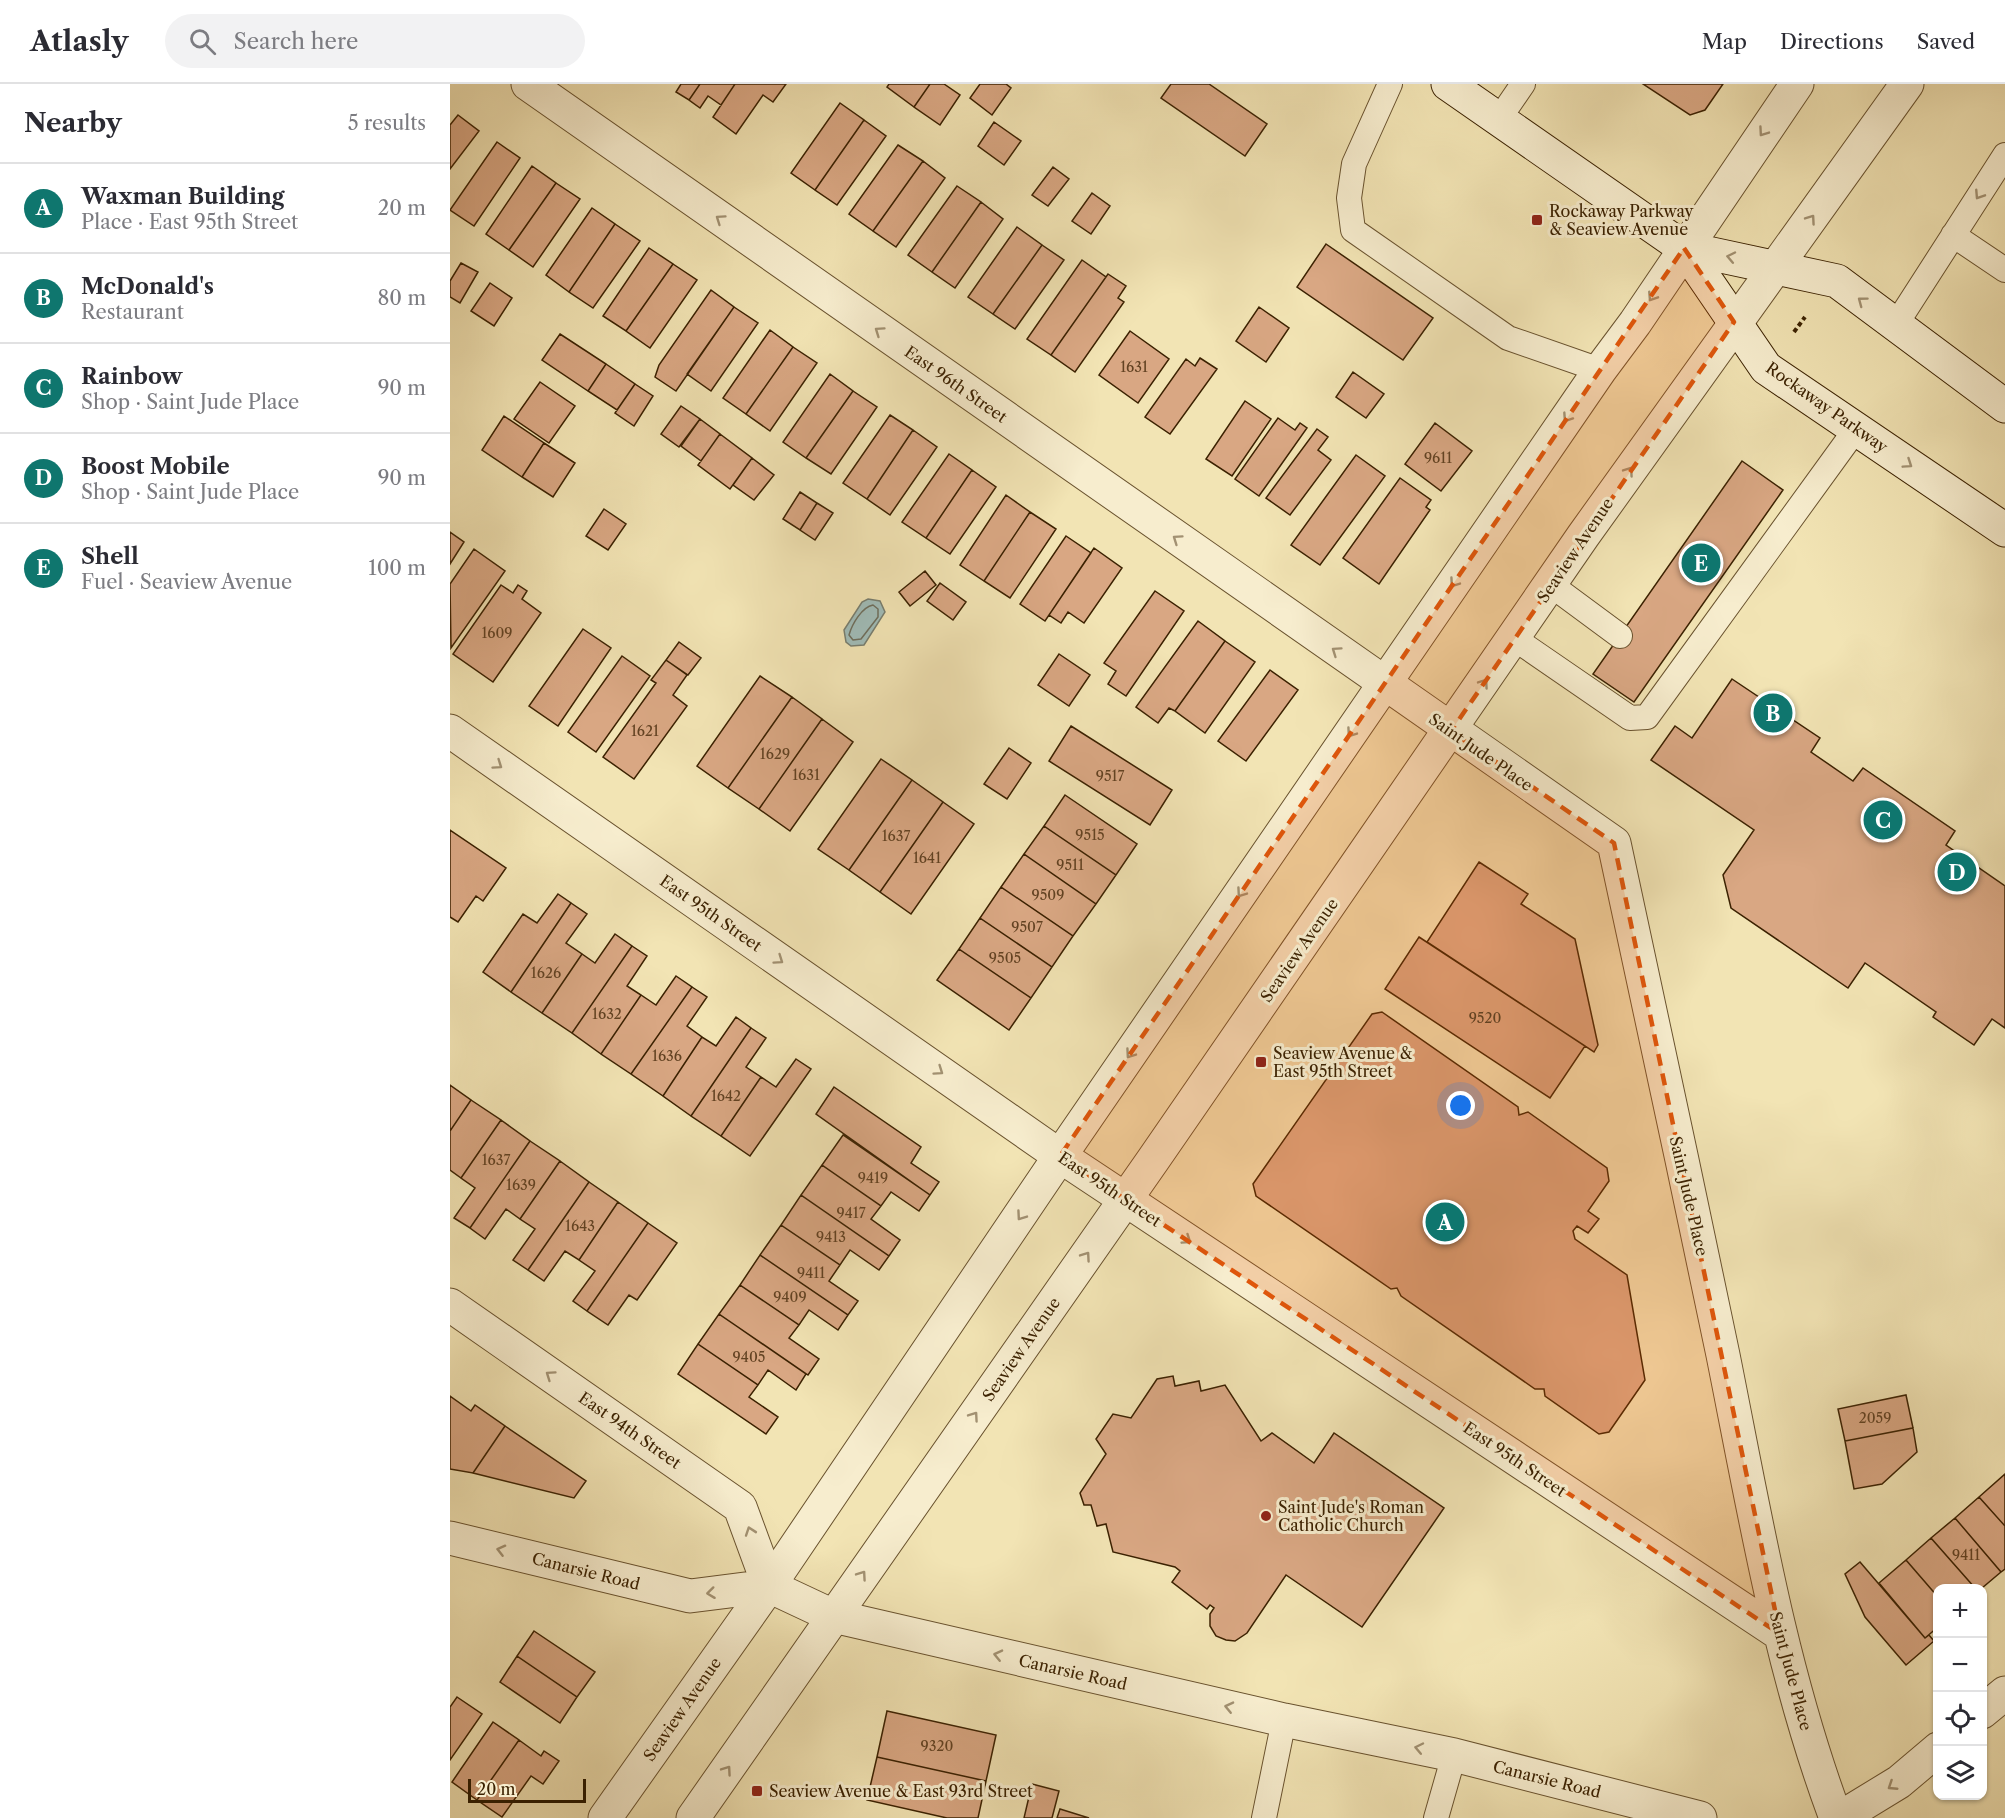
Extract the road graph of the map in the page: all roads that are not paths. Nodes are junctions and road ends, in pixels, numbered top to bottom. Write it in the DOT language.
graph roads {
  1 [pos="528,84"];
  2 [pos="1390,84"];
  3 [pos="1448,84"];
  4 [pos="1523,84"];
  5 [pos="1797,84"];
  6 [pos="1907,84"];
  7 [pos="1499,119"];
  8 [pos="2005,154"];
  9 [pos="1953,235"];
  10 [pos="1684,248"];
  11 [pos="1777,267"];
  12 [pos="2005,270"];
  13 [pos="1734,322"];
  14 [pos="1895,326"];
  15 [pos="1600,370"];
  16 [pos="2005,406"];
  17 [pos="1856,429"];
  18 [pos="2005,530"];
  19 [pos="1551,585"];
  20 [pos="1620,636"];
  21 [pos="1515,639"];
  22 [pos="1384,684"];
  23 [pos="450,731"];
  24 [pos="1451,731"];
  25 [pos="1060,1156"];
  26 [pos="1126,1200"];
  27 [pos="450,1305"];
  28 [pos="450,1538"];
  29 [pos="769,1586"];
  30 [pos="833,1616"];
  31 [pos="1780,1635"];
  32 [pos="2005,1693"];
  33 [pos="1987,1709"];
  34 [pos="1284,1720"];
  35 [pos="1933,1753"];
  36 [pos="1454,1755"];
  37 [pos="605,1818"];
  38 [pos="693,1818"];
  39 [pos="1264,1818"];
  40 [pos="1436,1818"];
  41 [pos="1700,1818"];
  42 [pos="1838,1818"];
  22 -- 1 [label="street, East 96th Street, one-way"];
  2 -- 15 [label="lane"];
  3 -- 7 [label="street, Rockaway Parkway"];
  4 -- 7 [label="lane"];
  5 -- 10 [label="street, Seaview Avenue, one-way"];
  11 -- 6 [label="street, Seaview Avenue, one-way"];
  7 -- 10 [label="street, Rockaway Parkway"];
  8 -- 9 [label="lane, one-way"];
  9 -- 12 [label="lane"];
  9 -- 14 [label="lane"];
  11 -- 10 [label="street, Rockaway Parkway, one-way"];
  10 -- 13 [label="street, Rockaway Parkway"];
  10 -- 15 [label="street, Seaview Avenue, one-way"];
  11 -- 13 [label="street, Seaview Avenue"];
  14 -- 11 [label="street, Rockaway Parkway, one-way"];
  13 -- 17 [label="street, Rockaway Parkway"];
  19 -- 13 [label="street, Seaview Avenue, one-way"];
  14 -- 16 [label="street, Rockaway Parkway"];
  15 -- 22 [label="street, Seaview Avenue, one-way"];
  17 -- 18 [label="street, Rockaway Parkway, one-way"];
  17 -- 21 [label="lane"];
  19 -- 20 [label="lane"];
  19 -- 21 [label="street, Seaview Avenue"];
  24 -- 21 [label="street, Seaview Avenue, one-way"];
  22 -- 24 [label="street, Saint Jude Place"];
  22 -- 25 [label="street, Seaview Avenue, one-way"];
  23 -- 25 [label="street, East 95th Street, one-way"];
  24 -- 26 [label="street, Seaview Avenue"];
  24 -- 31 [label="street, Saint Jude Place"];
  25 -- 26 [label="street, East 95th Street"];
  25 -- 29 [label="street, Seaview Avenue, one-way"];
  30 -- 26 [label="street, Seaview Avenue, one-way"];
  26 -- 31 [label="street, East 95th Street, one-way"];
  29 -- 27 [label="street, East 94th Street, one-way"];
  29 -- 28 [label="street, Canarsie Road, one-way"];
  29 -- 30 [label="street, Canarsie Road"];
  29 -- 37 [label="street, Seaview Avenue"];
  34 -- 30 [label="street, Canarsie Road, one-way"];
  38 -- 30 [label="street, Seaview Avenue, one-way"];
  31 -- 42 [label="street, Saint Jude Place"];
  32 -- 33 [label="street"];
  36 -- 34 [label="street, Canarsie Road, one-way"];
  34 -- 39 [label="lane"];
  35 -- 42 [label="street, one-way"];
  36 -- 40 [label="lane"];
  36 -- 41 [label="street, Canarsie Road"];
}
